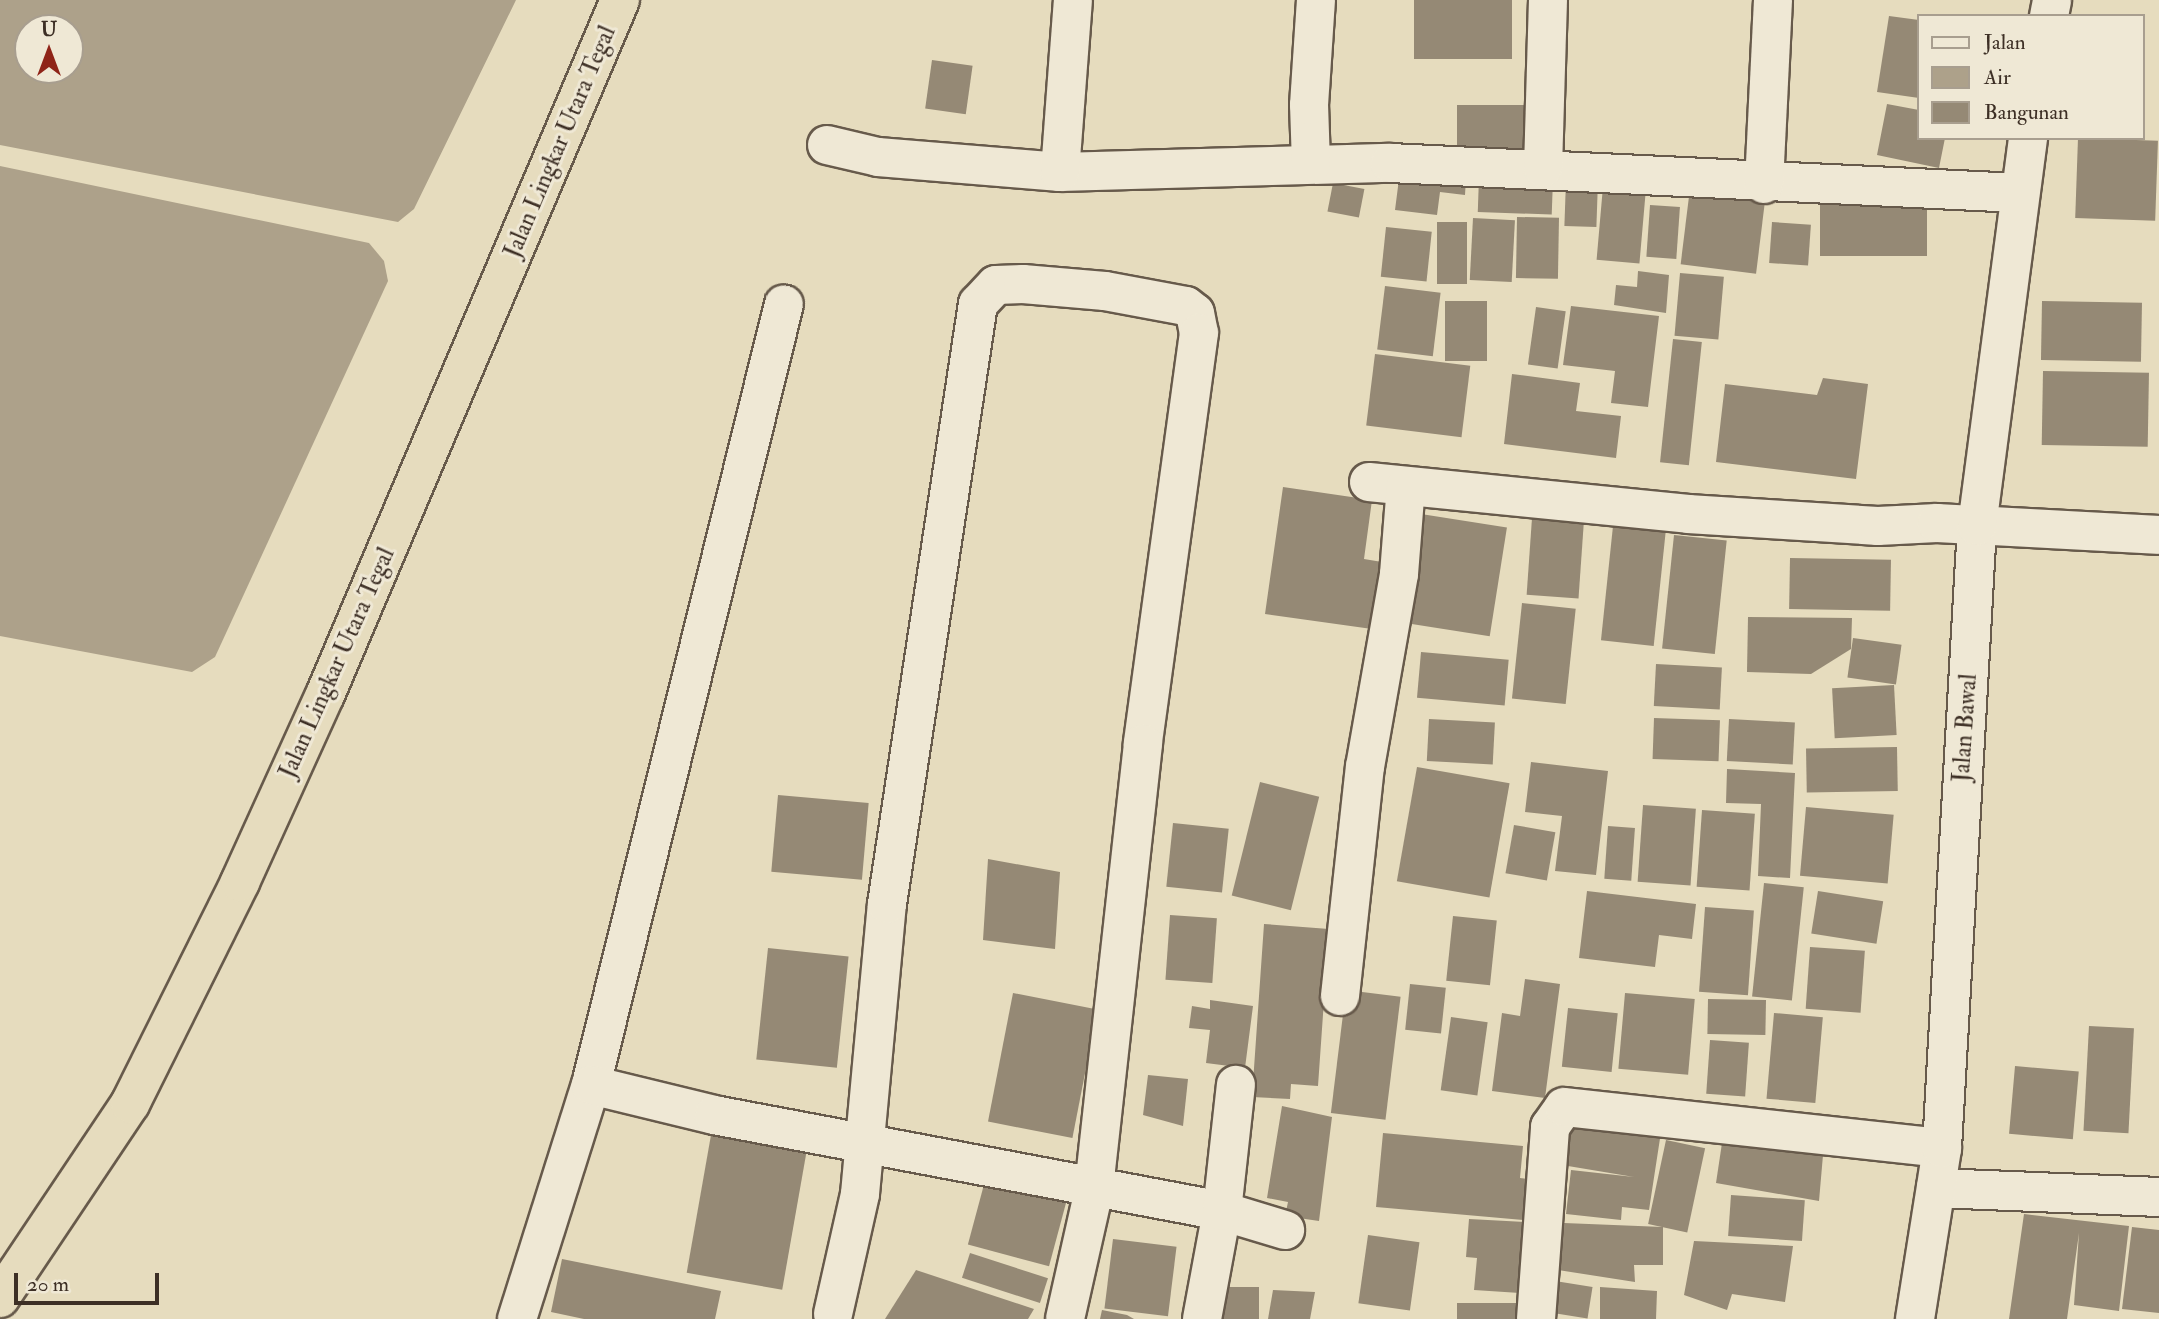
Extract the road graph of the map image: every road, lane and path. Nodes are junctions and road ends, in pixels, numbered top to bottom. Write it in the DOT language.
graph roads {
  1 [pos="620,0"];
  2 [pos="1073,0"];
  3 [pos="1316,0"];
  4 [pos="1549,0"];
  5 [pos="1773,0"];
  6 [pos="2028,140"];
  7 [pos="827,145"];
  8 [pos="1311,164"];
  9 [pos="1543,168"];
  10 [pos="1060,172"];
  11 [pos="1764,184"];
  12 [pos="2018,192"];
  13 [pos="784,304"];
  14 [pos="1978,526"];
  15 [pos="2159,535"];
  16 [pos="1340,996"];
  17 [pos="591,1084"];
  18 [pos="1236,1085"];
  19 [pos="865,1143"];
  20 [pos="1942,1148"];
  21 [pos="1936,1188"];
  22 [pos="1094,1190"];
  23 [pos="2159,1197"];
  24 [pos="1222,1211"];
  25 [pos="1285,1230"];
  26 [pos="0,1298"];
  27 [pos="833,1314"];
  28 [pos="517,1319"];
  29 [pos="1065,1319"];
  30 [pos="1202,1319"];
  31 [pos="1535,1319"];
  32 [pos="1915,1319"];
  1 -- 26 [label="highway, Jalan Lingkar Utara Tegal"];
  2 -- 10 [label="street"];
  3 -- 8 [label="street"];
  4 -- 9 [label="street"];
  5 -- 11 [label="street"];
  6 -- 12 [label="street, Jalan Bawal"];
  7 -- 10 [label="street"];
  8 -- 9 [label="street"];
  8 -- 10 [label="street"];
  9 -- 11 [label="street"];
  11 -- 12 [label="street"];
  12 -- 14 [label="street, Jalan Bawal"];
  13 -- 17 [label="street"];
  14 -- 15 [label="street"];
  14 -- 16 [label="street"];
  14 -- 20 [label="street, Jalan Bawal"];
  17 -- 19 [label="street"];
  17 -- 28 [label="street"];
  18 -- 24 [label="street"];
  19 -- 22 [label="street"];
  19 -- 22 [label="street"];
  19 -- 27 [label="street"];
  20 -- 21 [label="street, Jalan Bawal"];
  20 -- 31 [label="street"];
  21 -- 23 [label="street"];
  21 -- 32 [label="street, Jalan Bawal"];
  22 -- 24 [label="street"];
  22 -- 29 [label="street"];
  24 -- 25 [label="street"];
  24 -- 30 [label="street"];
}
